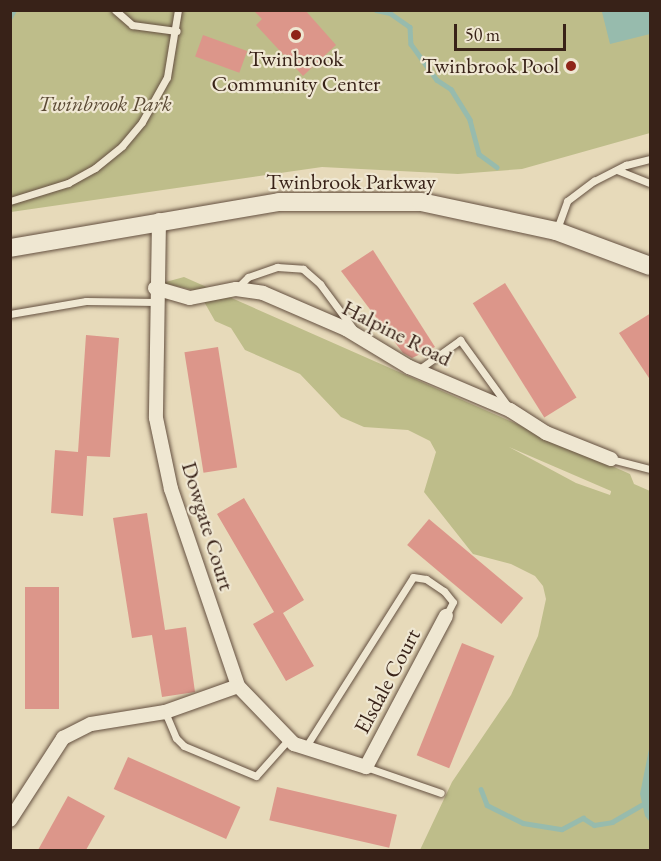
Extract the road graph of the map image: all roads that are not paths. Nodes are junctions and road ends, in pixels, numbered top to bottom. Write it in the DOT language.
graph roads {
  1 [pos="115,10"];
  2 [pos="178,10"];
  3 [pos="177,31"];
  4 [pos="651,159"];
  5 [pos="617,170"];
  6 [pos="651,183"];
  7 [pos="10,201"];
  8 [pos="159,220"];
  9 [pos="556,231"];
  10 [pos="10,248"];
  11 [pos="651,266"];
  12 [pos="236,289"];
  13 [pos="156,295"];
  14 [pos="10,314"];
  15 [pos="360,337"];
  16 [pos="418,370"];
  17 [pos="510,410"];
  18 [pos="611,459"];
  19 [pos="651,469"];
  20 [pos="446,616"];
  21 [pos="238,686"];
  22 [pos="165,712"];
  23 [pos="289,739"];
  24 [pos="305,748"];
  25 [pos="366,767"];
  26 [pos="441,793"];
  27 [pos="10,820"];
  1 -- 3 [label="lane"];
  2 -- 3 [label="lane"];
  3 -- 7 [label="lane"];
  4 -- 5 [label="lane"];
  5 -- 6 [label="lane"];
  5 -- 9 [label="lane"];
  8 -- 9 [label="main road, Twinbrook Parkway"];
  8 -- 10 [label="main road, Twinbrook Parkway"];
  8 -- 13 [label="street, Dowgate Court"];
  9 -- 11 [label="main road, Twinbrook Parkway"];
  12 -- 13 [label="street, Halpine Road"];
  12 -- 15 [label="street, Halpine Road"];
  12 -- 15 [label="lane"];
  13 -- 14 [label="lane"];
  13 -- 21 [label="street, Dowgate Court"];
  15 -- 16 [label="street, Halpine Road"];
  16 -- 17 [label="street, Halpine Road"];
  16 -- 17 [label="lane"];
  17 -- 18 [label="street, Halpine Road"];
  18 -- 19 [label="lane"];
  20 -- 24 [label="lane"];
  20 -- 25 [label="street, Elsdale Court"];
  21 -- 22 [label="street"];
  21 -- 23 [label="street, Dowgate Court"];
  22 -- 23 [label="lane"];
  22 -- 27 [label="street"];
  23 -- 24 [label="street, Dowgate Court"];
  24 -- 25 [label="street, Dowgate Court"];
  25 -- 26 [label="lane"];
}
